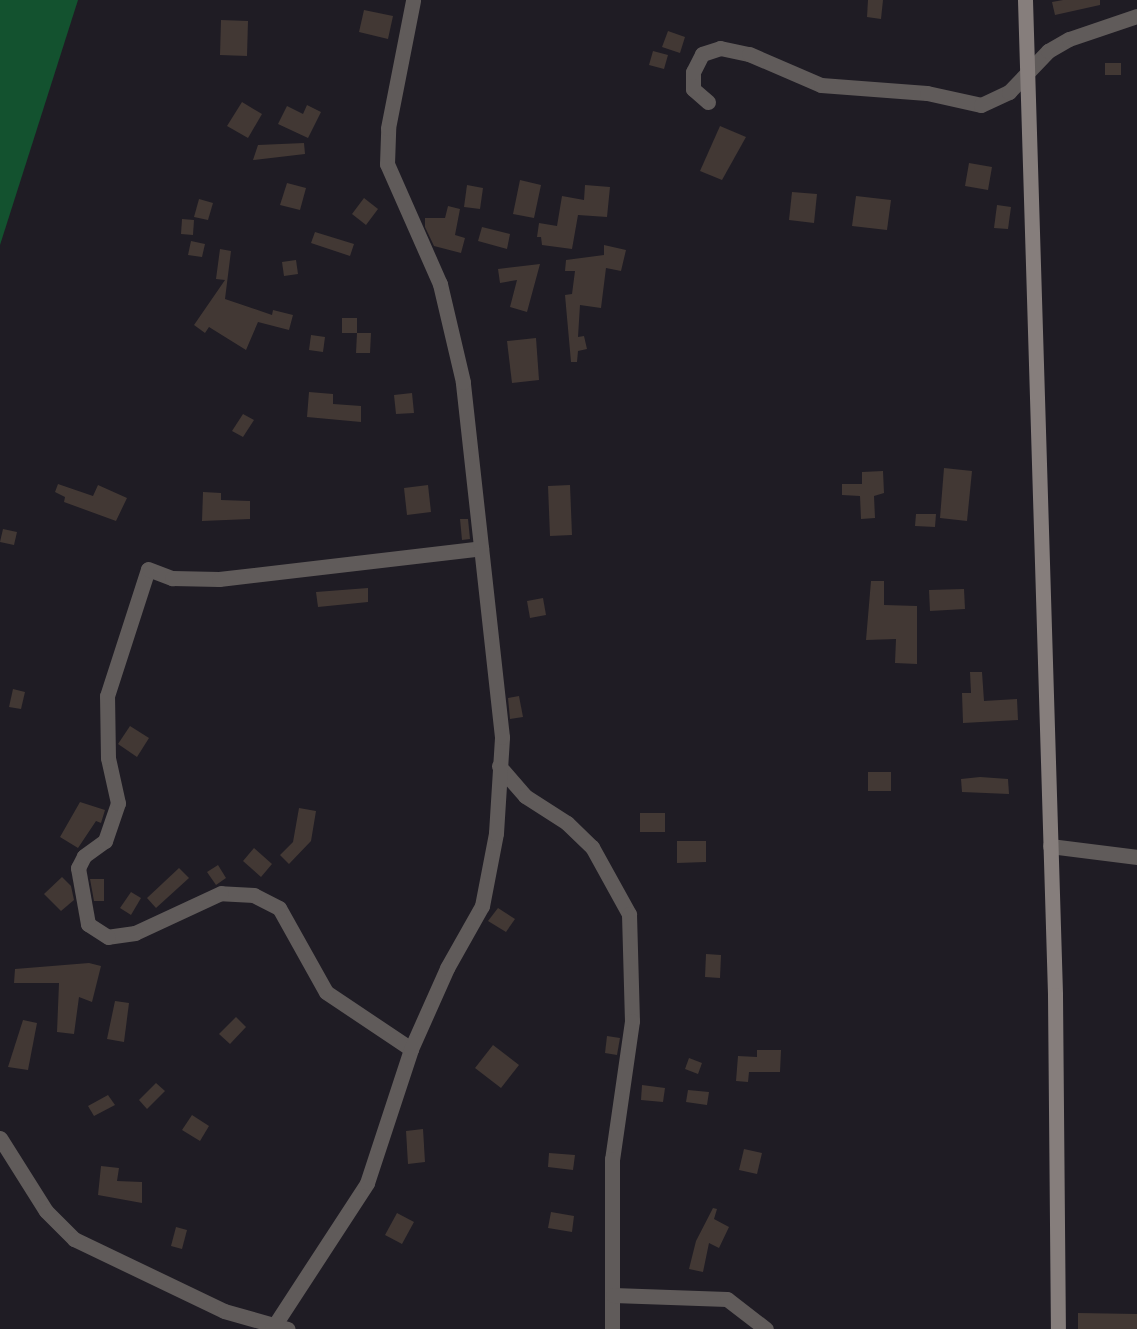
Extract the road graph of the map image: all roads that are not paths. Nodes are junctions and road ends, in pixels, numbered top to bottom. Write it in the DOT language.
graph roads {
  1 [pos="413,0"];
  2 [pos="1025,0"];
  3 [pos="1137,16"];
  4 [pos="1028,75"];
  5 [pos="708,102"];
  6 [pos="481,548"];
  7 [pos="499,766"];
  8 [pos="1050,846"];
  9 [pos="1137,857"];
  10 [pos="411,1049"];
  11 [pos="0,1138"];
  12 [pos="613,1295"];
  13 [pos="278,1327"];
  14 [pos="612,1329"];
  15 [pos="766,1329"];
  16 [pos="1058,1329"];
  1 -- 6 [label="street"];
  2 -- 4 [label="street"];
  3 -- 4 [label="street"];
  4 -- 5 [label="street"];
  4 -- 8 [label="street"];
  6 -- 7 [label="street"];
  6 -- 10 [label="street"];
  7 -- 10 [label="street"];
  7 -- 12 [label="street"];
  8 -- 9 [label="street"];
  8 -- 16 [label="street"];
  10 -- 13 [label="street"];
  11 -- 13 [label="street"];
  12 -- 14 [label="street"];
  12 -- 15 [label="street"];
}
